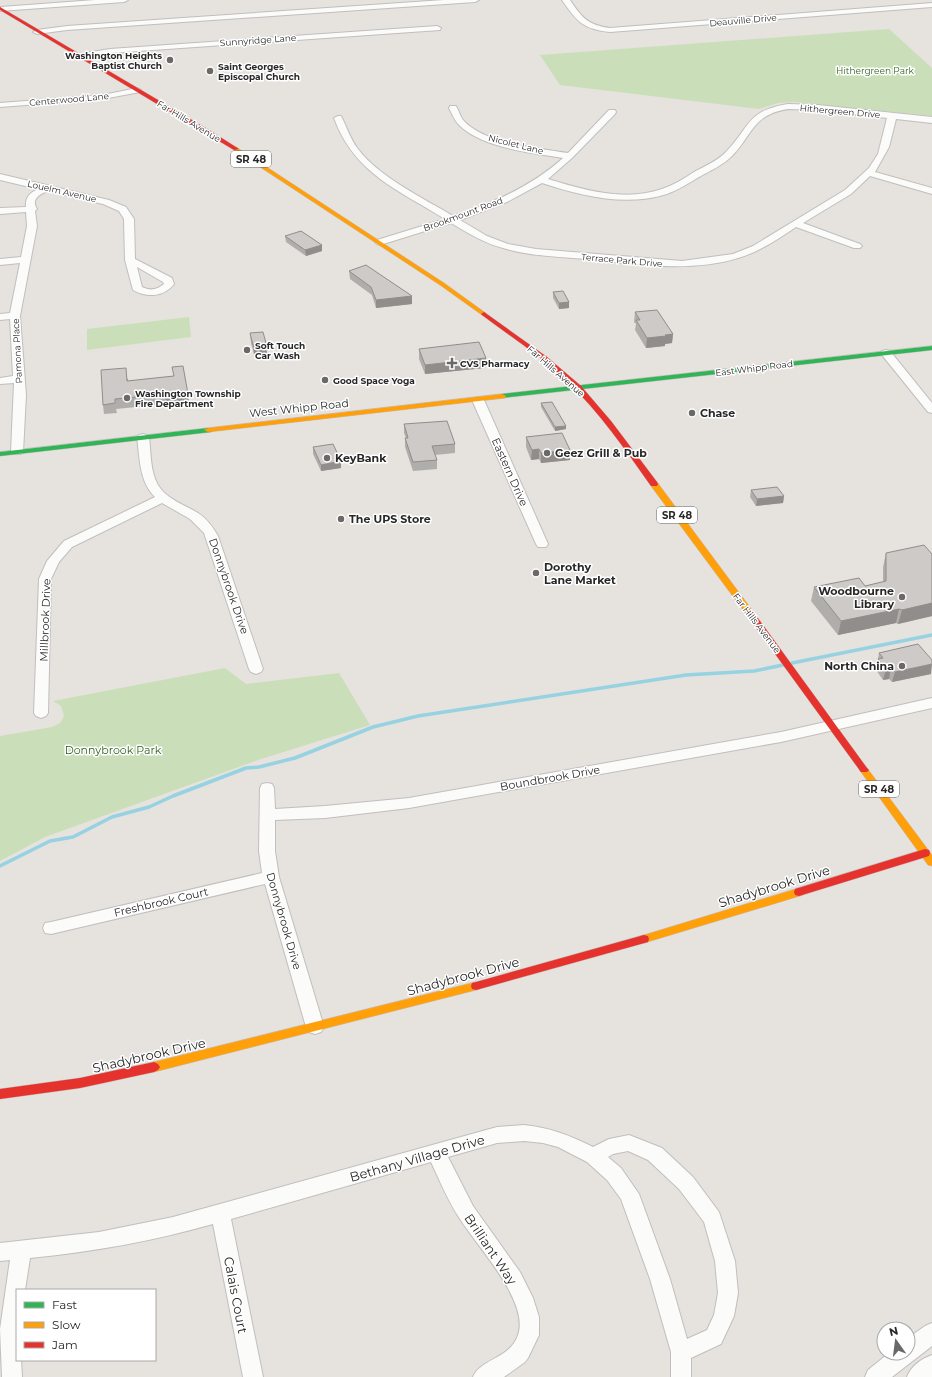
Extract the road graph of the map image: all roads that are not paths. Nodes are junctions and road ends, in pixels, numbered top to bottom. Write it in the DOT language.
graph roads {
  1 [pos="124,0"];
  2 [pos="475,0"];
  3 [pos="566,0"];
  4 [pos="932,5"];
  5 [pos="2,12"];
  6 [pos="437,28"];
  7 [pos="37,32"];
  8 [pos="79,56"];
  9 [pos="137,90"];
  10 [pos="0,105"];
  11 [pos="453,108"];
  12 [pos="612,112"];
  13 [pos="892,116"];
  14 [pos="338,118"];
  15 [pos="932,120"];
  16 [pos="568,156"];
  17 [pos="869,173"];
  18 [pos="0,177"];
  19 [pos="540,180"];
  20 [pos="44,188"];
  21 [pos="932,191"];
  22 [pos="32,209"];
  23 [pos="0,211"];
  24 [pos="452,219"];
  25 [pos="796,224"];
  26 [pos="380,242"];
  27 [pos="857,246"];
  28 [pos="26,260"];
  29 [pos="130,260"];
  30 [pos="0,262"];
  31 [pos="15,316"];
  32 [pos="0,317"];
  33 [pos="932,348"];
  34 [pos="886,353"];
  35 [pos="0,380"];
  36 [pos="19,380"];
  37 [pos="577,387"];
  38 [pos="478,400"];
  39 [pos="932,410"];
  40 [pos="143,437"];
  41 [pos="17,452"];
  42 [pos="0,454"];
  43 [pos="163,498"];
  44 [pos="542,544"];
  45 [pos="256,669"];
  46 [pos="932,703"];
  47 [pos="41,713"];
  48 [pos="831,726"];
  49 [pos="267,788"];
  50 [pos="267,815"];
  51 [pos="925,853"];
  52 [pos="932,862"];
  53 [pos="271,877"];
  54 [pos="51,928"];
  55 [pos="316,1027"];
  56 [pos="0,1094"];
  57 [pos="436,1152"];
  58 [pos="594,1156"];
  59 [pos="220,1213"];
  60 [pos="22,1250"];
  61 [pos="0,1252"];
  62 [pos="932,1333"];
  63 [pos="916,1345"];
  64 [pos="681,1352"];
  65 [pos="895,1361"];
  66 [pos="932,1366"];
  67 [pos="12,1377"];
  68 [pos="253,1377"];
  69 [pos="483,1377"];
  70 [pos="681,1377"];
  71 [pos="875,1377"];
  72 [pos="917,1377"];
  1 -- 5 [label="street"];
  2 -- 7 [label="street"];
  3 -- 4 [label="street, Deauville Drive"];
  5 -- 7 [label="main road, Far Hills Avenue / SR 48"];
  6 -- 8 [label="street, Sunnyridge Lane"];
  7 -- 8 [label="main road, Far Hills Avenue / SR 48"];
  8 -- 9 [label="main road, Far Hills Avenue / SR 48"];
  9 -- 10 [label="street, Centerwood Lane"];
  9 -- 26 [label="main road, Far Hills Avenue / SR 48"];
  11 -- 16 [label="street, Nicolet Lane"];
  12 -- 16 [label="street, Brookmount Road"];
  13 -- 15 [label="street, Hithergreen Drive"];
  13 -- 17 [label="street, Terrace Park Drive"];
  13 -- 19 [label="street, Hithergreen Drive"];
  14 -- 24 [label="street, Terrace Park Drive"];
  16 -- 19 [label="street, Brookmount Road"];
  17 -- 21 [label="street"];
  17 -- 25 [label="street, Terrace Park Drive"];
  18 -- 20 [label="street, Louelm Avenue"];
  19 -- 24 [label="street, Brookmount Road"];
  20 -- 22 [label="street, Pamona Place"];
  20 -- 29 [label="street, Louelm Avenue"];
  22 -- 23 [label="street"];
  22 -- 28 [label="street, Pamona Place"];
  24 -- 25 [label="street, Terrace Park Drive"];
  24 -- 26 [label="street, Brookmount Road"];
  25 -- 27 [label="street"];
  26 -- 37 [label="main road, Far Hills Avenue / SR 48"];
  28 -- 30 [label="street"];
  28 -- 31 [label="street, Pamona Place"];
  31 -- 32 [label="street"];
  31 -- 36 [label="street, Pamona Place"];
  33 -- 34 [label="main road, East Whipp Road"];
  34 -- 37 [label="main road, East Whipp Road"];
  34 -- 39 [label="street"];
  35 -- 36 [label="street"];
  36 -- 41 [label="street, Pamona Place"];
  37 -- 38 [label="main road, West Whipp Road"];
  37 -- 48 [label="main road, Far Hills Avenue / SR 48"];
  38 -- 40 [label="main road, West Whipp Road"];
  38 -- 44 [label="street, Eastern Drive"];
  40 -- 41 [label="main road, West Whipp Road"];
  40 -- 43 [label="street, Donnybrook Drive"];
  41 -- 42 [label="main road, West Whipp Road"];
  43 -- 45 [label="street, Donnybrook Drive"];
  43 -- 47 [label="street, Millbrook Drive"];
  46 -- 48 [label="street, Boundbrook Drive"];
  48 -- 50 [label="street, Boundbrook Drive"];
  48 -- 51 [label="main road, Far Hills Avenue / SR 48"];
  49 -- 50 [label="street, Donnybrook Drive"];
  50 -- 53 [label="street, Donnybrook Drive"];
  51 -- 52 [label="main road, Far Hills Avenue / SR 48"];
  51 -- 55 [label="main road, Shadybrook Drive"];
  53 -- 54 [label="street, Freshbrook Court"];
  53 -- 55 [label="street, Donnybrook Drive"];
  55 -- 56 [label="main road, Shadybrook Drive"];
  57 -- 58 [label="street, Bethany Village Drive"];
  57 -- 59 [label="street, Bethany Village Drive"];
  57 -- 69 [label="street, Brilliant Way"];
  58 -- 64 [label="street, Bethany Village Drive"];
  58 -- 64 [label="street"];
  59 -- 60 [label="street, Bethany Village Drive"];
  59 -- 68 [label="street, Calais Court"];
  60 -- 61 [label="street, Bethany Village Drive"];
  60 -- 67 [label="street"];
  62 -- 63 [label="street"];
  64 -- 70 [label="street, Bethany Village Drive"];
  65 -- 71 [label="street"];
  66 -- 72 [label="street"];
}
